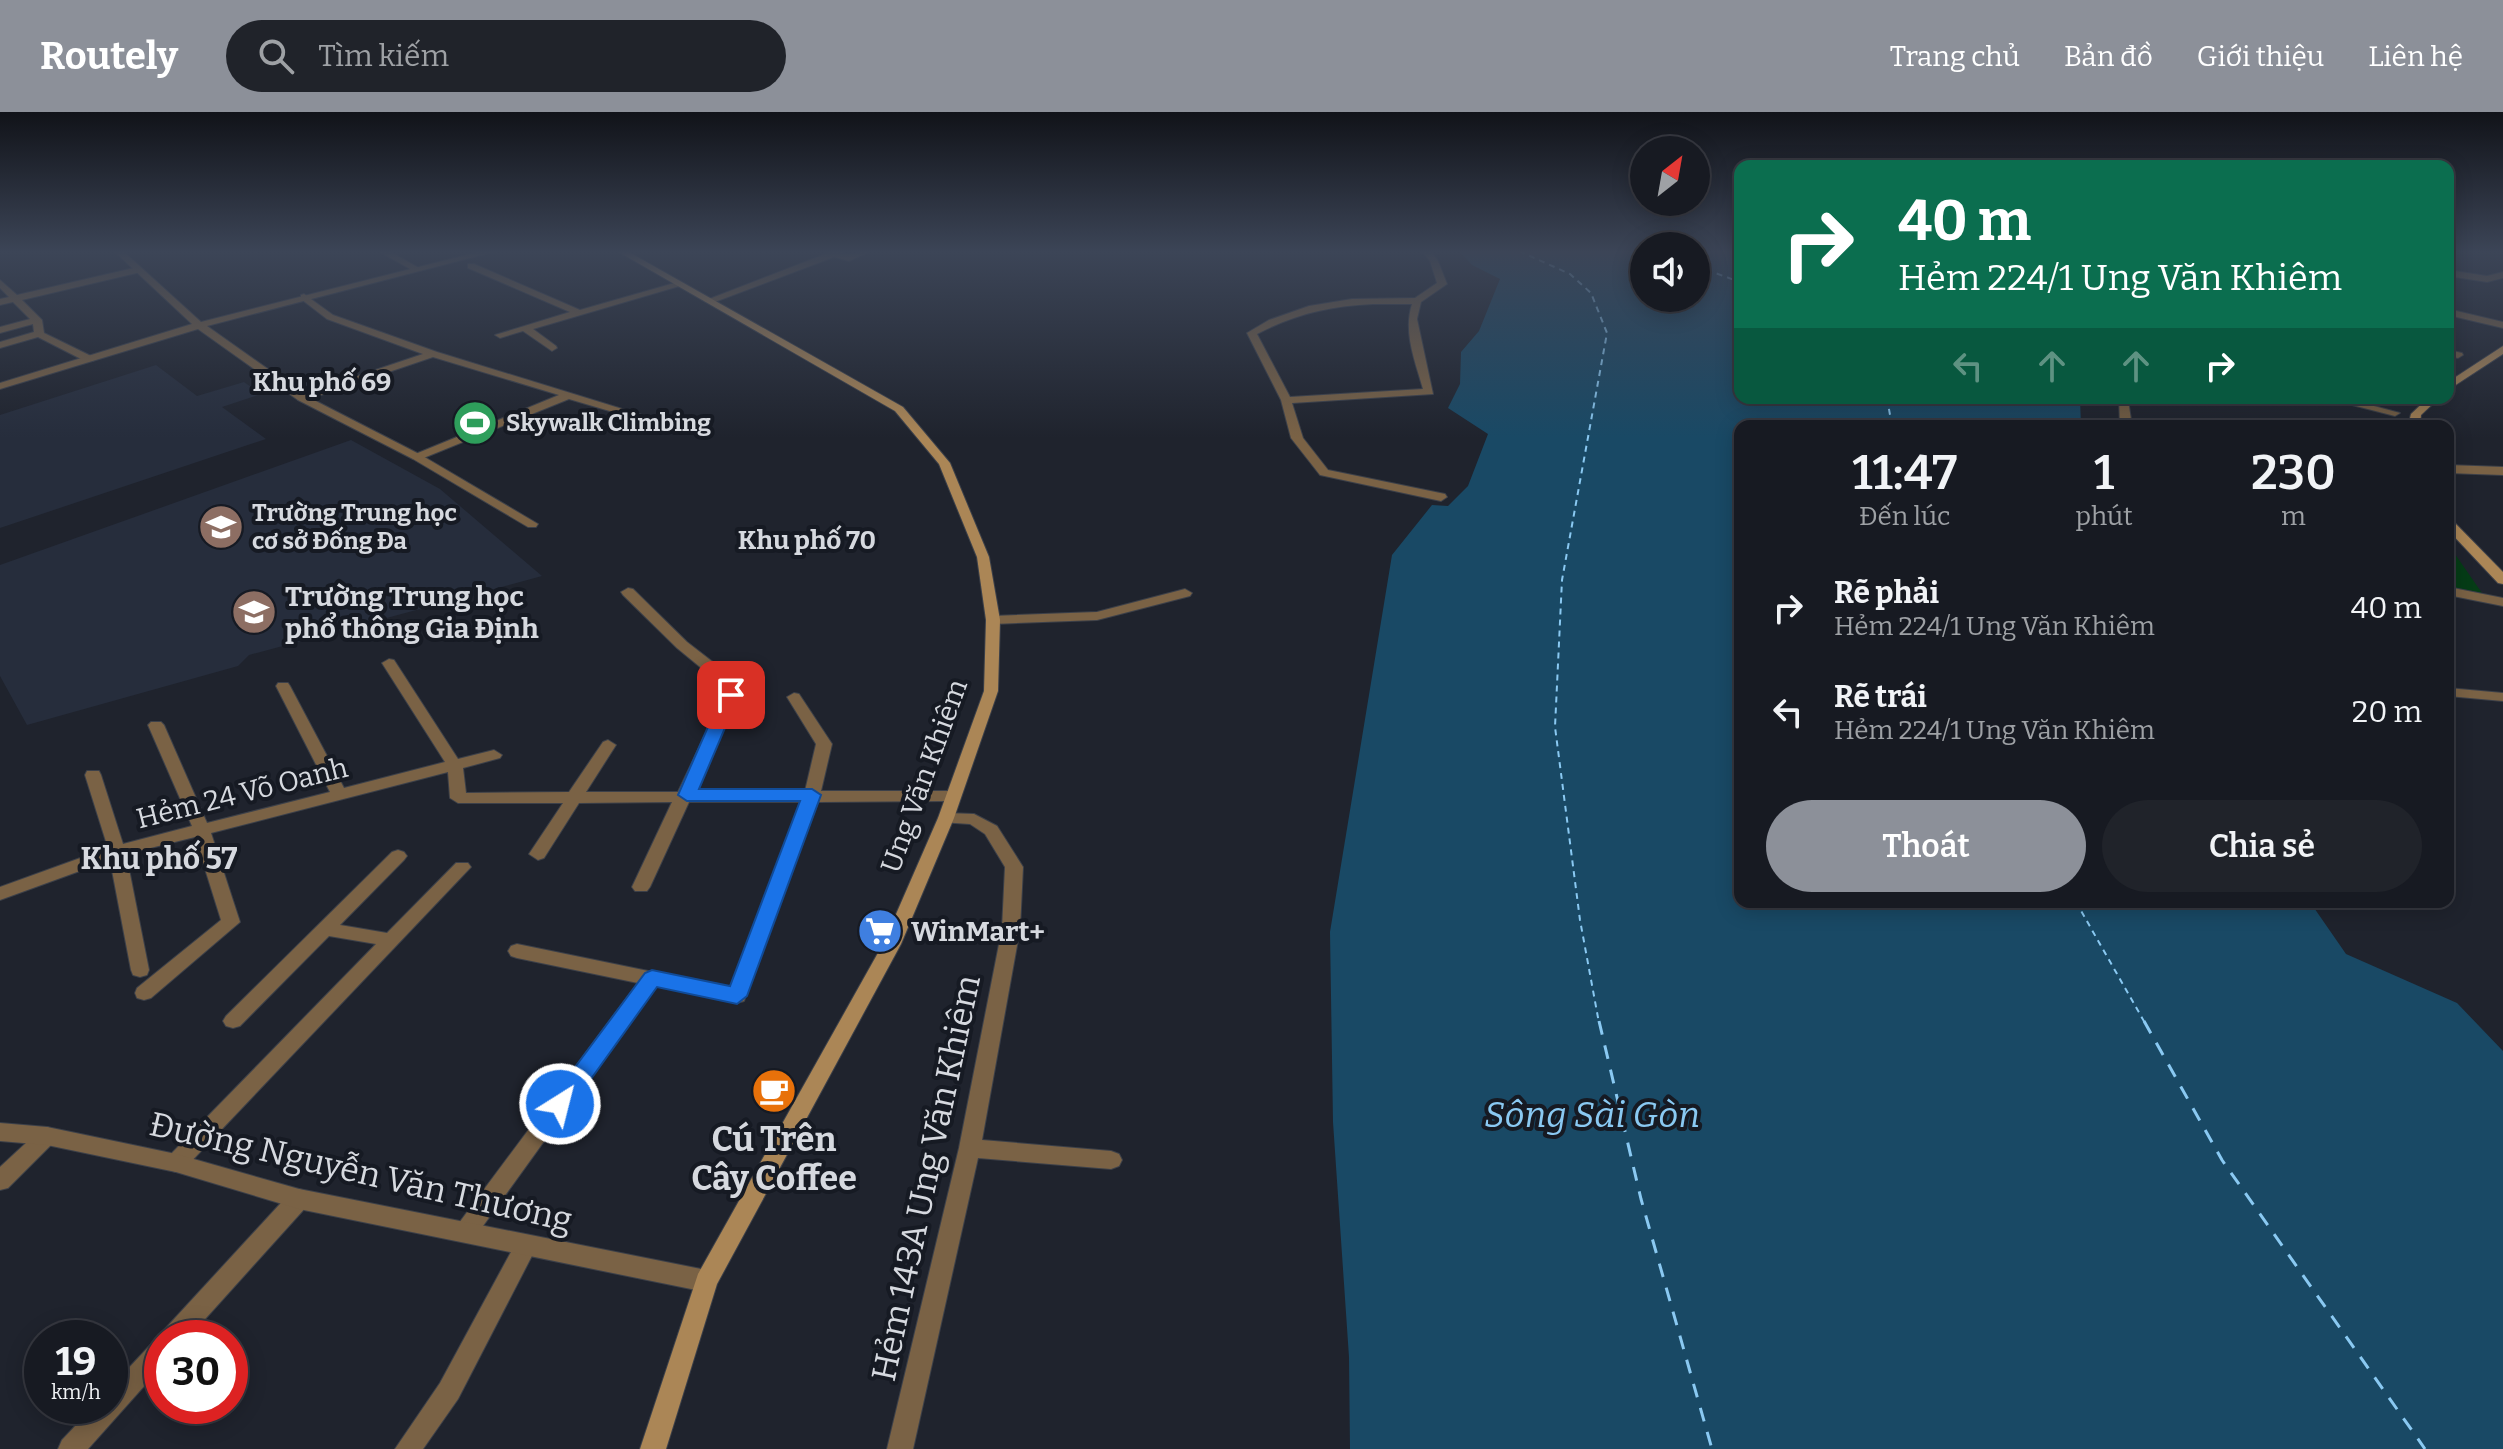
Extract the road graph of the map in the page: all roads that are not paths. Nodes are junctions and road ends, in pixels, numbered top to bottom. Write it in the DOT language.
graph roads {
  1 [pos="31,313"];
  2 [pos="186,313"];
  3 [pos="243,313"];
  4 [pos="325,313"];
  5 [pos="572,313"];
  6 [pos="731,313"];
  7 [pos="1289,313"];
  8 [pos="1414,313"];
  9 [pos="2454,313"];
  10 [pos="37,320"];
  11 [pos="199,325"];
  12 [pos="2503,325"];
  13 [pos="525,328"];
  14 [pos="0,330"];
  15 [pos="39,334"];
  16 [pos="500,335"];
  17 [pos="0,345"];
  18 [pos="552,348"];
  19 [pos="2503,349"];
  20 [pos="433,354"];
  21 [pos="89,359"];
  22 [pos="2454,383"];
  23 [pos="0,386"];
  24 [pos="569,395"];
  25 [pos="302,398"];
  26 [pos="1286,400"];
  27 [pos="2356,404"];
  28 [pos="2429,404"];
  29 [pos="2395,413"];
  30 [pos="2415,420"];
  31 [pos="678,428"];
  32 [pos="417,457"];
  33 [pos="2454,469"];
  34 [pos="2503,471"];
  35 [pos="1441,497"];
  36 [pos="532,524"];
  37 [pos="2454,529"];
  38 [pos="2503,580"];
  39 [pos="628,592"];
  40 [pos="2454,592"];
  41 [pos="1185,593"];
  42 [pos="2503,602"];
  43 [pos="993,620"];
  44 [pos="389,663"];
  45 [pos="283,686"];
  46 [pos="2454,693"];
  47 [pos="794,697"];
  48 [pos="2503,697"];
  49 [pos="156,725"];
  50 [pos="608,745"];
  51 [pos="494,755"];
  52 [pos="455,766"];
  53 [pos="93,775"];
  54 [pos="339,794"];
  55 [pos="687,795"];
  56 [pos="812,795"];
  57 [pos="574,796"];
  58 [pos="952,796"];
  59 [pos="946,818"];
  60 [pos="201,829"];
  61 [pos="117,851"];
  62 [pos="538,854"];
  63 [pos="398,856"];
  64 [pos="462,867"];
  65 [pos="641,887"];
  66 [pos="0,894"];
  67 [pos="325,929"];
  68 [pos="391,940"];
  69 [pos="517,951"];
  70 [pos="140,970"];
  71 [pos="652,978"];
  72 [pos="144,993"];
  73 [pos="233,1021"];
  74 [pos="0,1132"];
  75 [pos="47,1136"];
  76 [pos="970,1148"];
  77 [pos="1111,1160"];
  78 [pos="176,1163"];
  79 [pos="0,1181"];
  80 [pos="299,1199"];
  81 [pos="467,1230"];
  82 [pos="526,1246"];
  83 [pos="706,1281"];
  84 [pos="188,1320"];
  85 [pos="144,1369"];
  86 [pos="71,1449"];
  87 [pos="408,1449"];
  88 [pos="653,1449"];
  89 [pos="900,1449"];
  1 -- 10 [label="street"];
  2 -- 11 [label="street"];
  3 -- 11 [label="street"];
  4 -- 20 [label="street"];
  5 -- 13 [label="street"];
  6 -- 43 [label="main road, Ung Văn Khiêm"];
  7 -- 26 [label="street"];
  8 -- 26 [label="street"];
  9 -- 12 [label="street"];
  10 -- 14 [label="street"];
  10 -- 15 [label="street"];
  11 -- 21 [label="street"];
  11 -- 25 [label="street"];
  13 -- 16 [label="street"];
  13 -- 18 [label="street"];
  15 -- 17 [label="street"];
  15 -- 21 [label="street"];
  19 -- 22 [label="main road"];
  20 -- 24 [label="street"];
  20 -- 25 [label="street"];
  21 -- 23 [label="street"];
  24 -- 31 [label="street"];
  24 -- 32 [label="street"];
  25 -- 32 [label="street"];
  26 -- 35 [label="street"];
  27 -- 29 [label="street"];
  28 -- 30 [label="main road"];
  32 -- 36 [label="street"];
  33 -- 34 [label="street"];
  37 -- 38 [label="main road"];
  39 -- 55 [label="street"];
  40 -- 42 [label="street"];
  41 -- 43 [label="street"];
  43 -- 58 [label="main road, Ung Văn Khiêm"];
  44 -- 52 [label="street"];
  45 -- 54 [label="street"];
  46 -- 48 [label="street"];
  47 -- 56 [label="street"];
  49 -- 60 [label="street"];
  50 -- 57 [label="street"];
  51 -- 52 [label="street, Hẻm 24 Võ Oanh"];
  52 -- 54 [label="street, Hẻm 24 Võ Oanh"];
  52 -- 57 [label="street"];
  53 -- 61 [label="street"];
  54 -- 60 [label="street, Hẻm 24 Võ Oanh"];
  55 -- 56 [label="street"];
  55 -- 57 [label="street"];
  55 -- 65 [label="street"];
  56 -- 58 [label="street"];
  56 -- 71 [label="street"];
  57 -- 62 [label="street"];
  58 -- 59 [label="main road, Ung Văn Khiêm"];
  59 -- 76 [label="street, Hẻm 143A Ung Văn Khiêm"];
  59 -- 83 [label="main road, Ung Văn Khiêm"];
  60 -- 61 [label="street, Hẻm 24 Võ Oanh"];
  60 -- 72 [label="street"];
  61 -- 66 [label="street, Hẻm 24 Võ Oanh"];
  61 -- 70 [label="street"];
  63 -- 67 [label="street"];
  64 -- 68 [label="street"];
  67 -- 68 [label="street"];
  67 -- 73 [label="street"];
  68 -- 78 [label="street"];
  69 -- 71 [label="street"];
  71 -- 81 [label="street"];
  74 -- 75 [label="street, Đường Nguyễn Văn Thương"];
  75 -- 78 [label="street, Đường Nguyễn Văn Thương"];
  75 -- 79 [label="street"];
  76 -- 77 [label="street"];
  76 -- 89 [label="street, Hẻm 143A Ung Văn Khiêm"];
  78 -- 80 [label="street, Đường Nguyễn Văn Thương"];
  80 -- 81 [label="street, Đường Nguyễn Văn Thương"];
  80 -- 84 [label="street"];
  81 -- 82 [label="street, Đường Nguyễn Văn Thương"];
  82 -- 83 [label="street, Đường Nguyễn Văn Thương"];
  82 -- 87 [label="street"];
  83 -- 88 [label="main road, Ung Văn Khiêm"];
  85 -- 86 [label="street"];
}
